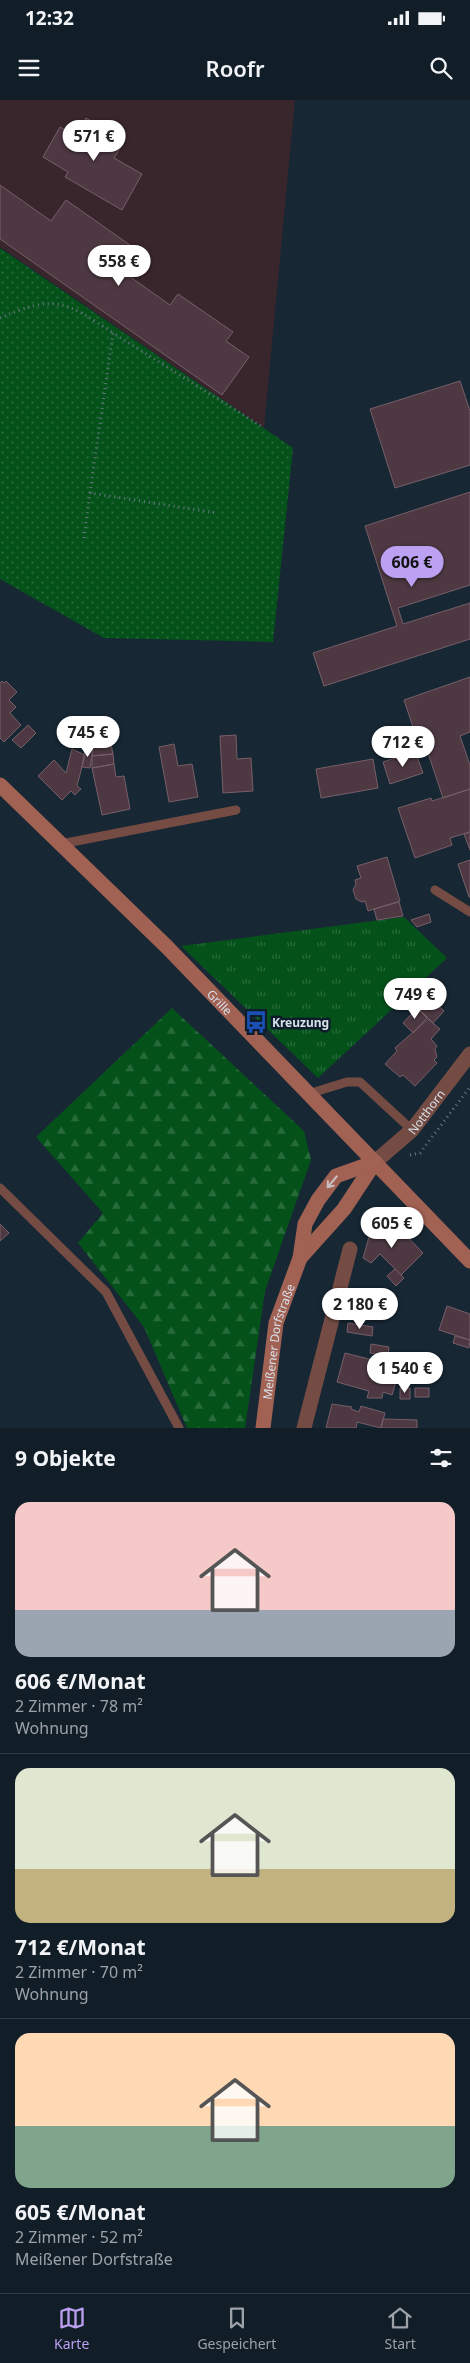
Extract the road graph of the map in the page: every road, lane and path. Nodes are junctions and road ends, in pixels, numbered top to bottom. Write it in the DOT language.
graph roads {
  1 [pos="0,318"];
  2 [pos="112,333"];
  3 [pos="264,428"];
  4 [pos="90,493"];
  5 [pos="216,513"];
  6 [pos="84,538"];
  7 [pos="0,785"];
  8 [pos="236,810"];
  9 [pos="60,844"];
  10 [pos="435,890"];
  11 [pos="470,912"];
  12 [pos="470,1054"];
  13 [pos="308,1094"];
  14 [pos="412,1130"];
  15 [pos="375,1162"];
  16 [pos="0,1188"];
  17 [pos="350,1249"];
  18 [pos="300,1258"];
  19 [pos="470,1261"];
  20 [pos="179,1428"];
  21 [pos="263,1428"];
  22 [pos="304,1428"];
  1 -- 2 [label="path"];
  2 -- 3 [label="path"];
  2 -- 4 [label="path"];
  4 -- 5 [label="path"];
  4 -- 6 [label="path"];
  7 -- 9 [label="main road, Grille"];
  8 -- 9 [label="lane"];
  9 -- 13 [label="main road, Grille"];
  10 -- 11 [label="lane"];
  12 -- 14 [label="street, Notthorn"];
  13 -- 14 [label="lane"];
  13 -- 15 [label="main road, Grille"];
  14 -- 15 [label="street, Notthorn"];
  15 -- 18 [label="main road, Meißener Dorfstraße"];
  15 -- 18 [label="main road, Meißener Dorfstraße, one-way"];
  15 -- 19 [label="main road, Grille"];
  16 -- 20 [label="lane"];
  17 -- 22 [label="street"];
  18 -- 21 [label="main road, Meißener Dorfstraße"];
}
